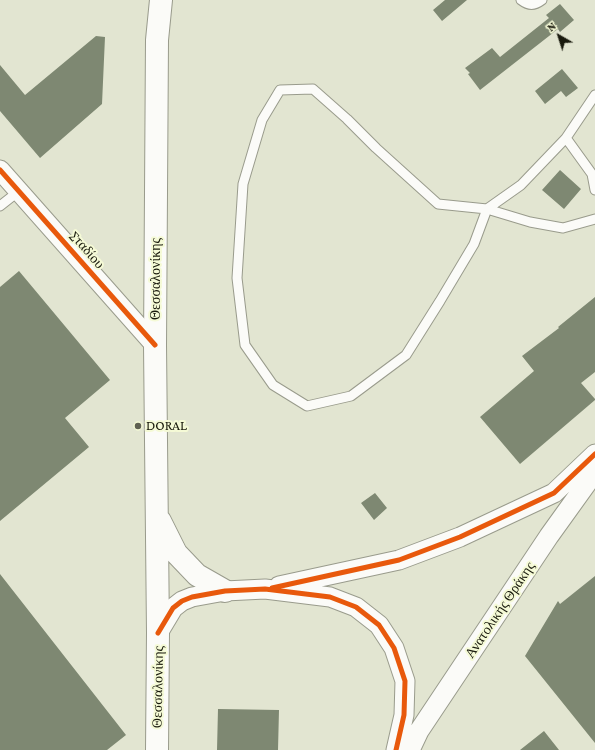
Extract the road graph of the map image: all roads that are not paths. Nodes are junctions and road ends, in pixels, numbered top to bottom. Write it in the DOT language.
graph roads {
  1 [pos="162,0"];
  2 [pos="521,0"];
  3 [pos="542,0"];
  4 [pos="595,95"];
  5 [pos="566,138"];
  6 [pos="0,170"];
  7 [pos="595,190"];
  8 [pos="19,191"];
  9 [pos="0,206"];
  10 [pos="487,209"];
  11 [pos="595,219"];
  12 [pos="155,345"];
  13 [pos="595,454"];
  14 [pos="595,472"];
  15 [pos="158,518"];
  16 [pos="265,590"];
  17 [pos="226,591"];
  18 [pos="158,633"];
  19 [pos="157,750"];
  20 [pos="396,750"];
  21 [pos="410,750"];
  1 -- 12 [label="main road, Θεσσαλονίκης"];
  2 -- 3 [label="lane"];
  4 -- 5 [label="lane"];
  5 -- 7 [label="lane"];
  5 -- 10 [label="lane"];
  6 -- 8 [label="street, Σταδίου"];
  8 -- 9 [label="lane"];
  8 -- 12 [label="street, Σταδίου"];
  10 -- 10 [label="lane"];
  10 -- 11 [label="lane"];
  12 -- 15 [label="main road, Θεσσαλονίκης"];
  13 -- 16 [label="street"];
  14 -- 21 [label="street, Ανατολικής Θράκης"];
  15 -- 17 [label="main road"];
  15 -- 18 [label="main road, Θεσσαλονίκης"];
  16 -- 17 [label="street"];
  16 -- 20 [label="street"];
  17 -- 18 [label="street"];
  18 -- 19 [label="main road, Θεσσαλονίκης"];
}
